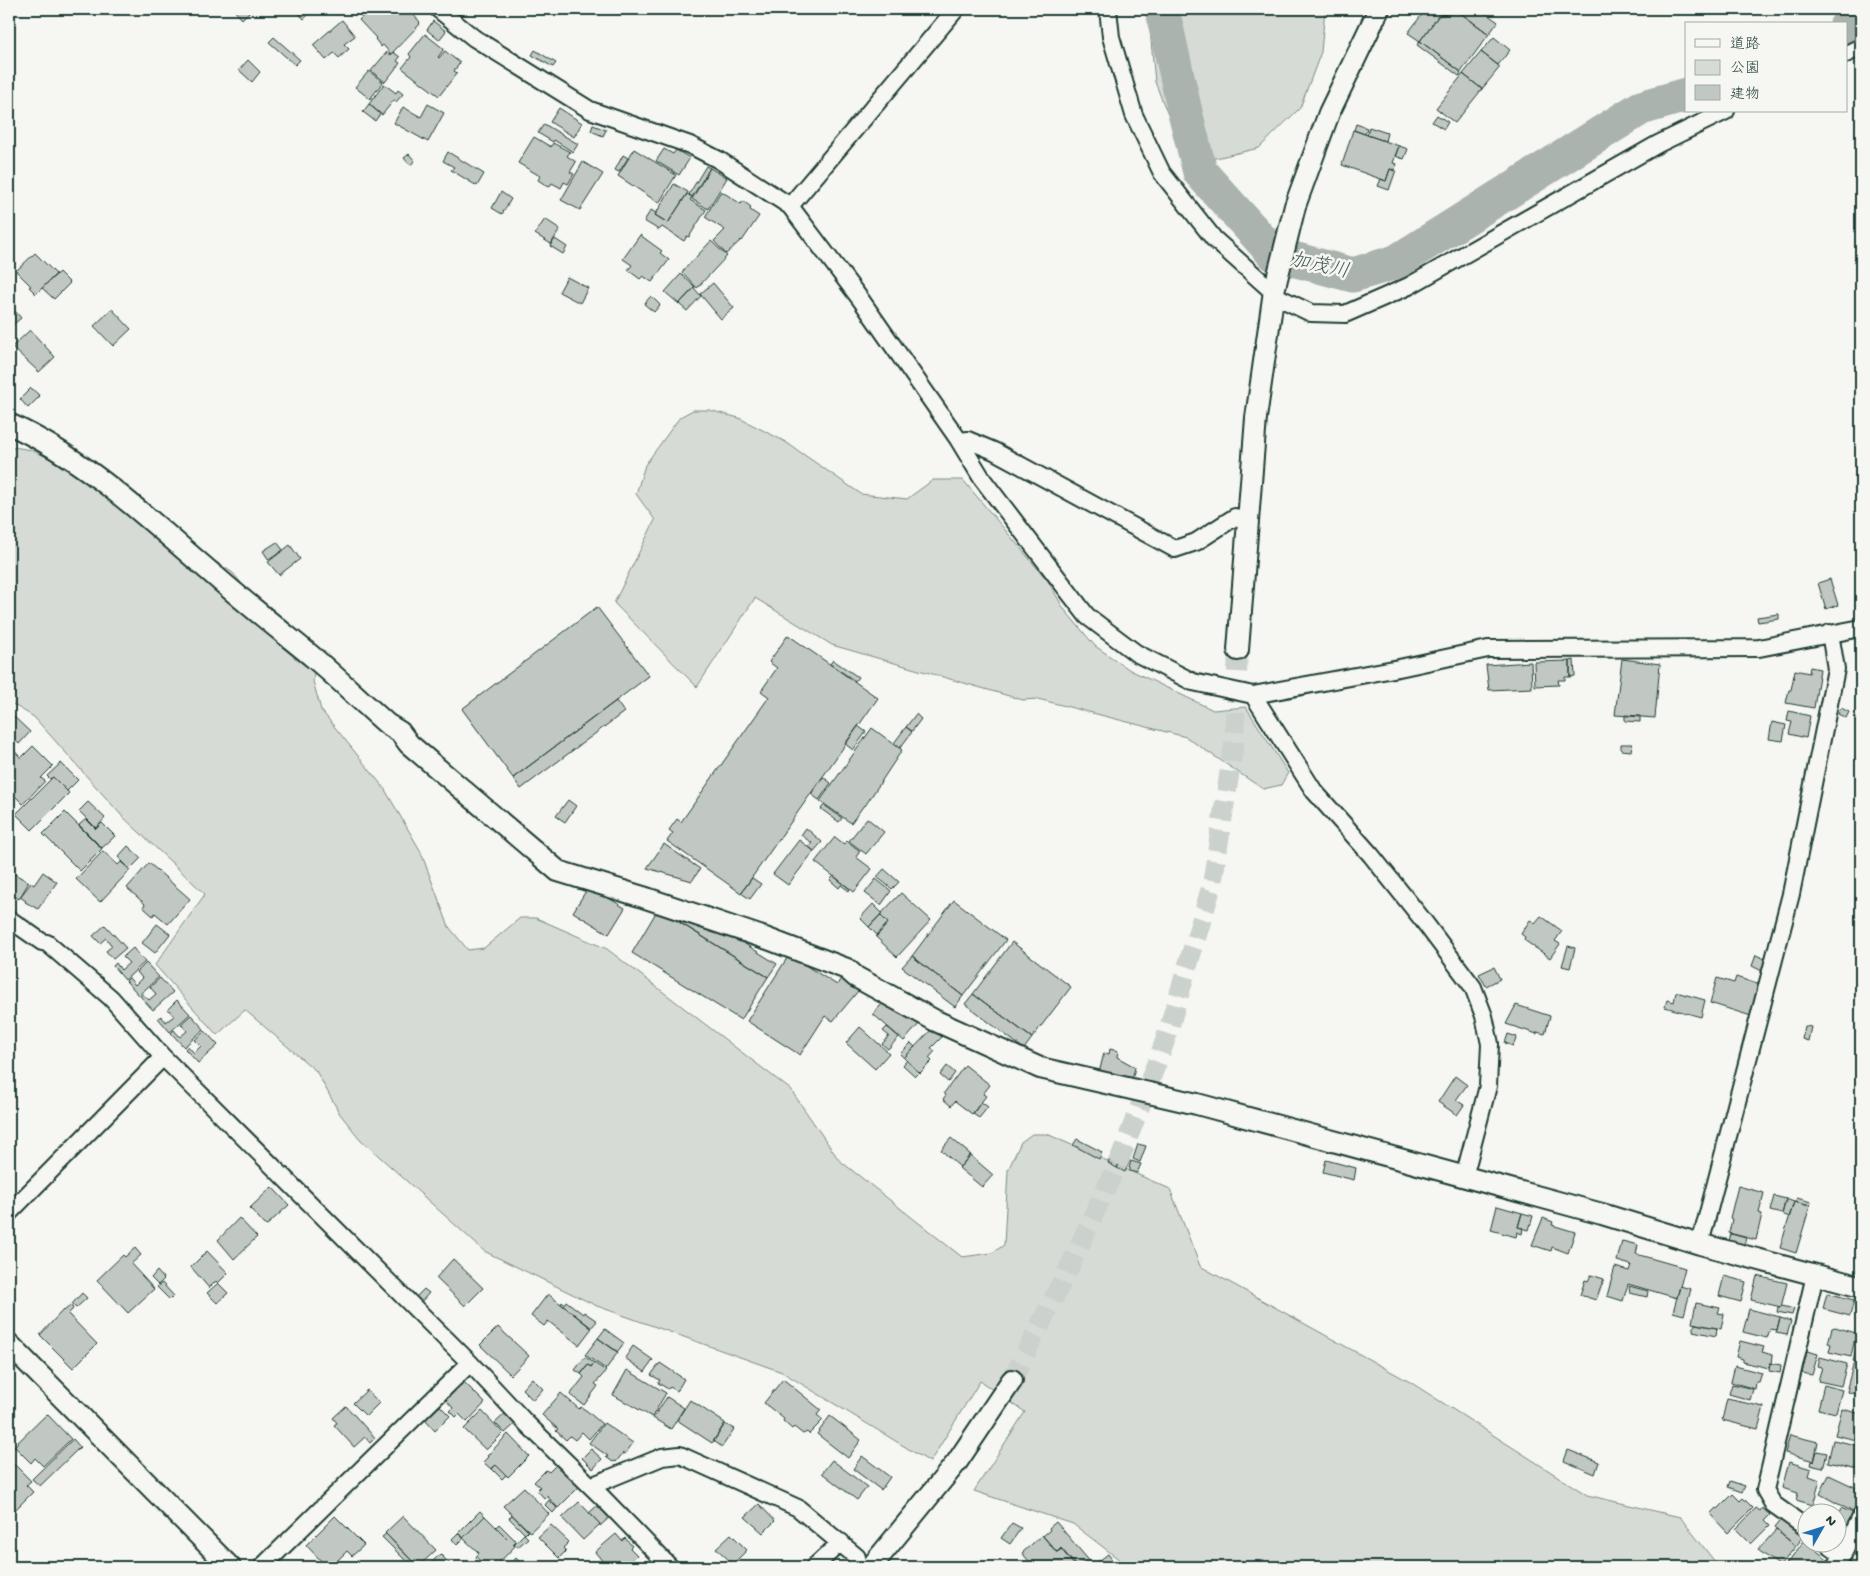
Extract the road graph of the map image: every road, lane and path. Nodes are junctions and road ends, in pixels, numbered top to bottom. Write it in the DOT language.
graph roads {
  1 [pos="438,9"];
  2 [pos="956,9"];
  3 [pos="1108,9"];
  4 [pos="1379,9"];
  5 [pos="1861,47"];
  6 [pos="1848,53"];
  7 [pos="1724,112"];
  8 [pos="790,206"];
  9 [pos="1273,291"];
  10 [pos="9,424"];
  11 [pos="960,441"];
  12 [pos="1248,520"];
  13 [pos="1861,628"];
  14 [pos="1830,633"];
  15 [pos="1238,650"];
  16 [pos="1253,695"];
  17 [pos="9,919"];
  18 [pos="163,1057"];
  19 [pos="1464,1177"];
  20 [pos="9,1213"];
  21 [pos="1700,1244"];
  22 [pos="1815,1275"];
  23 [pos="1861,1287"];
  24 [pos="9,1344"];
  25 [pos="470,1363"];
  26 [pos="1012,1380"];
  27 [pos="591,1486"];
  28 [pos="1861,1517"];
  29 [pos="1798,1522"];
  30 [pos="841,1542"];
  31 [pos="1840,1561"];
  32 [pos="864,1562"];
  33 [pos="230,1567"];
  34 [pos="262,1567"];
  35 [pos="670,1567"];
  36 [pos="814,1567"];
  1 -- 8 [label="street"];
  2 -- 8 [label="street"];
  3 -- 9 [label="street"];
  4 -- 9 [label="street"];
  5 -- 6 [label="street"];
  7 -- 9 [label="street"];
  8 -- 11 [label="street"];
  9 -- 12 [label="street"];
  10 -- 19 [label="street"];
  11 -- 12 [label="street"];
  11 -- 16 [label="street"];
  12 -- 15 [label="street"];
  13 -- 14 [label="street"];
  14 -- 16 [label="street"];
  14 -- 21 [label="street"];
  16 -- 19 [label="street"];
  17 -- 18 [label="street"];
  18 -- 20 [label="street"];
  18 -- 25 [label="street"];
  19 -- 21 [label="street"];
  21 -- 22 [label="street"];
  22 -- 23 [label="street"];
  22 -- 29 [label="street"];
  24 -- 33 [label="street"];
  25 -- 27 [label="street"];
  25 -- 34 [label="street"];
  26 -- 32 [label="street"];
  27 -- 30 [label="street"];
  27 -- 35 [label="street"];
  28 -- 31 [label="street"];
  30 -- 32 [label="street"];
  30 -- 36 [label="street"];
}
